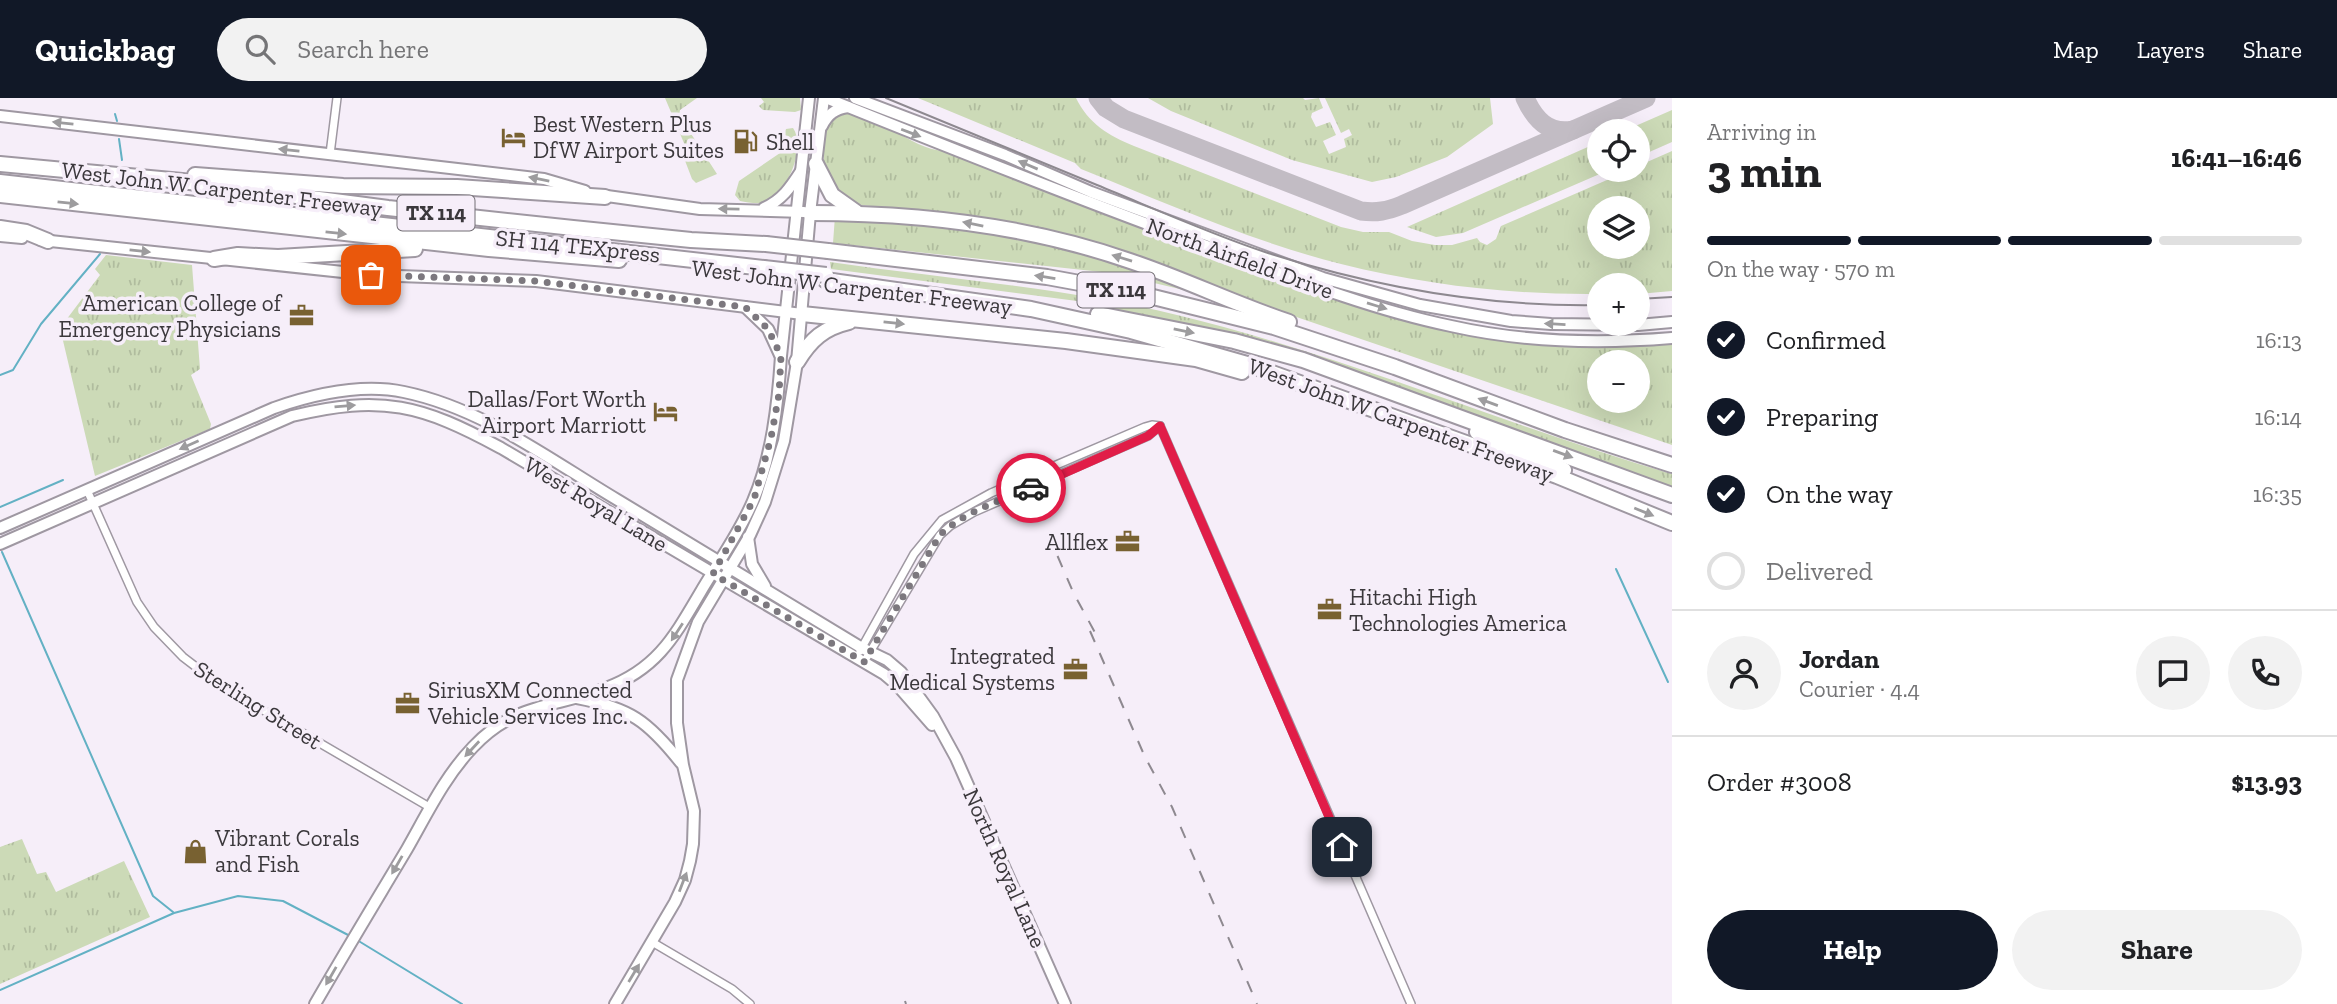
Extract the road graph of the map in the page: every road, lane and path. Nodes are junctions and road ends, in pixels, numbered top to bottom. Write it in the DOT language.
graph roads {
  1 [pos="337,98"];
  2 [pos="810,98"];
  3 [pos="825,98"];
  4 [pos="852,103"];
  5 [pos="0,116"];
  6 [pos="820,128"];
  7 [pos="330,154"];
  8 [pos="0,164"];
  9 [pos="809,166"];
  10 [pos="181,181"];
  11 [pos="0,182"];
  12 [pos="0,195"];
  13 [pos="605,197"];
  14 [pos="760,210"];
  15 [pos="804,212"];
  16 [pos="857,213"];
  17 [pos="0,228"];
  18 [pos="0,236"];
  19 [pos="48,241"];
  20 [pos="489,250"];
  21 [pos="214,259"];
  22 [pos="764,271"];
  23 [pos="826,278"];
  24 [pos="745,307"];
  25 [pos="785,312"];
  26 [pos="802,314"];
  27 [pos="861,319"];
  28 [pos="1672,322"];
  29 [pos="1672,338"];
  30 [pos="781,356"];
  31 [pos="797,362"];
  32 [pos="1395,367"];
  33 [pos="1291,379"];
  34 [pos="380,390"];
  35 [pos="1407,397"];
  36 [pos="380,405"];
  37 [pos="772,430"];
  38 [pos="219,432"];
  39 [pos="785,432"];
  40 [pos="225,446"];
  41 [pos="538,452"];
  42 [pos="1672,464"];
  43 [pos="530,465"];
  44 [pos="87,490"];
  45 [pos="1672,495"];
  46 [pos="1617,500"];
  47 [pos="93,503"];
  48 [pos="1672,523"];
  49 [pos="0,528"];
  50 [pos="748,537"];
  51 [pos="0,544"];
  52 [pos="725,565"];
  53 [pos="718,577"];
  54 [pos="769,591"];
  55 [pos="863,655"];
  56 [pos="575,697"];
  57 [pos="683,765"];
  58 [pos="430,808"];
  59 [pos="652,943"];
  60 [pos="315,1004"];
  61 [pos="615,1004"];
  62 [pos="750,1004"];
  63 [pos="1065,1004"];
  64 [pos="1411,1004"];
  1 -- 7 [label="street"];
  2 -- 9 [label="main road"];
  3 -- 4 [label="main road, North Airfield Drive"];
  3 -- 6 [label="main road"];
  4 -- 6 [label="main road"];
  28 -- 4 [label="main road, North Airfield Drive, one-way"];
  4 -- 29 [label="main road, North Airfield Drive, one-way"];
  7 -- 5 [label="main road, West John W Carpenter Freeway, one-way"];
  6 -- 9 [label="main road"];
  13 -- 7 [label="main road, West John W Carpenter Freeway, one-way"];
  8 -- 10 [label="highway, West John W Carpenter Freeway / TX 114"];
  9 -- 14 [label="main road"];
  9 -- 15 [label="main road"];
  9 -- 16 [label="highway"];
  10 -- 13 [label="highway"];
  32 -- 10 [label="highway, West John W Carpenter Freeway / TX 114, one-way, bridge"];
  11 -- 22 [label="highway, SH 114 TEXpress"];
  12 -- 20 [label="highway, West John W Carpenter Freeway / TX 114, one-way"];
  14 -- 13 [label="main road, West John W Carpenter Freeway, one-way"];
  14 -- 15 [label="main road, West John W Carpenter Freeway"];
  15 -- 16 [label="highway"];
  15 -- 25 [label="main road"];
  15 -- 26 [label="main road"];
  32 -- 16 [label="highway, one-way"];
  17 -- 19 [label="highway"];
  18 -- 19 [label="main road, West John W Carpenter Freeway"];
  19 -- 21 [label="main road, West John W Carpenter Freeway, one-way"];
  20 -- 21 [label="highway"];
  20 -- 22 [label="highway, West John W Carpenter Freeway / TX 114"];
  21 -- 24 [label="main road, West John W Carpenter Freeway"];
  22 -- 23 [label="highway, West John W Carpenter Freeway / TX 114, bridge"];
  23 -- 33 [label="highway, West John W Carpenter Freeway / TX 114"];
  23 -- 35 [label="highway, one-way"];
  24 -- 25 [label="main road, West John W Carpenter Freeway"];
  24 -- 30 [label="main road"];
  25 -- 26 [label="main road, West John W Carpenter Freeway"];
  25 -- 30 [label="main road"];
  26 -- 27 [label="highway"];
  26 -- 31 [label="main road"];
  27 -- 31 [label="highway"];
  27 -- 33 [label="highway, one-way"];
  30 -- 37 [label="main road"];
  31 -- 39 [label="main road"];
  42 -- 32 [label="highway, West John W Carpenter Freeway / TX 114, one-way"];
  33 -- 46 [label="highway, West John W Carpenter Freeway / TX 114"];
  34 -- 36 [label="main road"];
  34 -- 38 [label="main road, West Royal Lane"];
  34 -- 41 [label="main road, West Royal Lane"];
  35 -- 45 [label="highway, one-way"];
  35 -- 46 [label="highway"];
  40 -- 36 [label="main road, West Royal Lane, one-way"];
  36 -- 43 [label="main road, West Royal Lane"];
  37 -- 39 [label="main road"];
  37 -- 52 [label="main road"];
  38 -- 40 [label="main road"];
  38 -- 44 [label="main road, West Royal Lane, one-way"];
  39 -- 50 [label="main road"];
  40 -- 47 [label="main road, West Royal Lane"];
  41 -- 43 [label="main road"];
  41 -- 52 [label="main road, West Royal Lane"];
  43 -- 53 [label="main road, West Royal Lane"];
  44 -- 47 [label="street, Sterling Street"];
  44 -- 49 [label="main road, West Royal Lane"];
  46 -- 48 [label="highway, West John W Carpenter Freeway / TX 114, one-way"];
  47 -- 51 [label="main road, West Royal Lane"];
  47 -- 58 [label="street, Sterling Street"];
  50 -- 52 [label="main road"];
  50 -- 54 [label="main road"];
  52 -- 53 [label="main road"];
  52 -- 54 [label="main road, North Royal Lane"];
  53 -- 55 [label="main road, West Royal Lane"];
  53 -- 56 [label="main road, one-way"];
  53 -- 57 [label="main road"];
  54 -- 55 [label="main road, North Royal Lane"];
  55 -- 63 [label="main road, North Royal Lane"];
  55 -- 64 [label="street"];
  56 -- 57 [label="main road"];
  56 -- 58 [label="main road, one-way"];
  59 -- 57 [label="main road, one-way"];
  58 -- 60 [label="main road, one-way"];
  61 -- 59 [label="main road, one-way"];
  59 -- 62 [label="street"];
}
